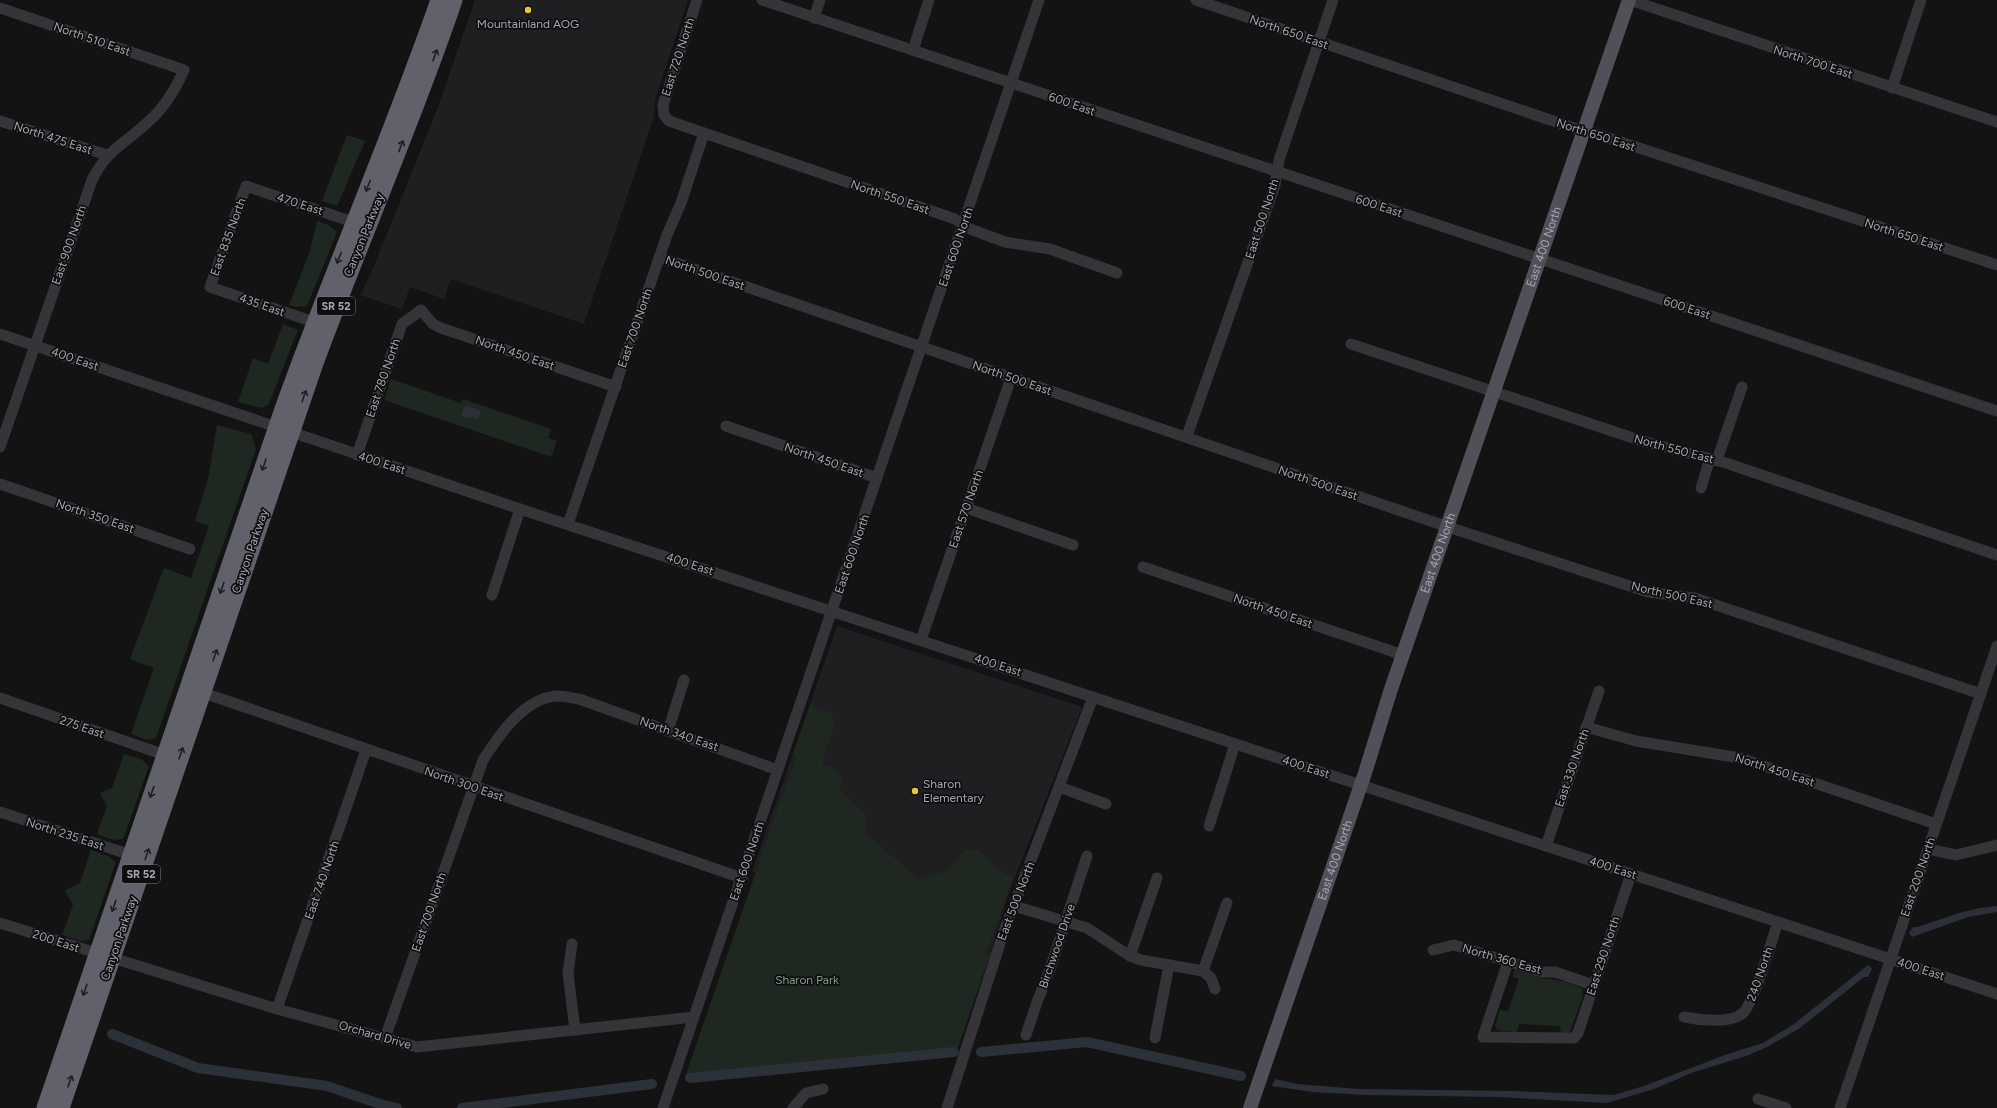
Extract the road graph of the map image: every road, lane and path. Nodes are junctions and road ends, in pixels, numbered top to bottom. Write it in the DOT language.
graph roads {
  1 [pos="439,0"];
  2 [pos="454,0"];
  3 [pos="697,0"];
  4 [pos="762,0"];
  5 [pos="820,0"];
  6 [pos="929,0"];
  7 [pos="1039,0"];
  8 [pos="1196,0"];
  9 [pos="1333,0"];
  10 [pos="1629,0"];
  11 [pos="1921,0"];
  12 [pos="0,8"];
  13 [pos="814,18"];
  14 [pos="1319,43"];
  15 [pos="912,50"];
  16 [pos="184,70"];
  17 [pos="1011,83"];
  18 [pos="1892,88"];
  19 [pos="664,115"];
  20 [pos="0,121"];
  21 [pos="1997,122"];
  22 [pos="1584,130"];
  23 [pos="704,133"];
  24 [pos="107,155"];
  25 [pos="1277,172"];
  26 [pos="246,186"];
  27 [pos="353,222"];
  28 [pos="963,225"];
  29 [pos="659,257"];
  30 [pos="1540,260"];
  31 [pos="1997,265"];
  32 [pos="1117,273"];
  33 [pos="210,287"];
  34 [pos="421,310"];
  35 [pos="314,322"];
  36 [pos="0,334"];
  37 [pos="1351,344"];
  38 [pos="35,345"];
  39 [pos="922,348"];
  40 [pos="1011,378"];
  41 [pos="616,387"];
  42 [pos="1742,387"];
  43 [pos="1495,392"];
  44 [pos="1997,411"];
  45 [pos="726,426"];
  46 [pos="283,430"];
  47 [pos="1187,436"];
  48 [pos="0,447"];
  49 [pos="357,455"];
  50 [pos="1714,459"];
  51 [pos="877,478"];
  52 [pos="0,484"];
  53 [pos="1701,488"];
  54 [pos="966,508"];
  55 [pos="520,509"];
  56 [pos="568,524"];
  57 [pos="1448,527"];
  58 [pos="1073,544"];
  59 [pos="190,549"];
  60 [pos="1997,555"];
  61 [pos="1143,567"];
  62 [pos="492,595"];
  63 [pos="833,611"];
  64 [pos="921,640"];
  65 [pos="1997,646"];
  66 [pos="1403,655"];
  67 [pos="684,680"];
  68 [pos="195,690"];
  69 [pos="1599,691"];
  70 [pos="1981,694"];
  71 [pos="1093,697"];
  72 [pos="0,698"];
  73 [pos="1586,727"];
  74 [pos="668,730"];
  75 [pos="1235,744"];
  76 [pos="366,750"];
  77 [pos="165,755"];
  78 [pos="778,770"];
  79 [pos="1360,785"];
  80 [pos="473,787"];
  81 [pos="1059,787"];
  82 [pos="1106,804"];
  83 [pos="0,812"];
  84 [pos="1936,824"];
  85 [pos="1209,826"];
  86 [pos="1997,845"];
  87 [pos="1546,846"];
  88 [pos="1928,849"];
  89 [pos="131,855"];
  90 [pos="1087,856"];
  91 [pos="1631,874"];
  92 [pos="742,878"];
  93 [pos="1157,878"];
  94 [pos="1227,903"];
  95 [pos="1014,906"];
  96 [pos="1066,921"];
  97 [pos="1778,922"];
  98 [pos="0,923"];
  99 [pos="572,944"];
  100 [pos="1433,950"];
  101 [pos="105,955"];
  102 [pos="1130,956"];
  103 [pos="1890,958"];
  104 [pos="1508,962"];
  105 [pos="1169,965"];
  106 [pos="1203,971"];
  107 [pos="1593,985"];
  108 [pos="1215,989"];
  109 [pos="1997,994"];
  110 [pos="277,1010"];
  111 [pos="694,1017"];
  112 [pos="1684,1017"];
  113 [pos="575,1030"];
  114 [pos="1026,1036"];
  115 [pos="385,1038"];
  116 [pos="1155,1038"];
  117 [pos="824,1089"];
  118 [pos="1758,1099"];
  119 [pos="45,1108"];
  120 [pos="60,1108"];
  121 [pos="663,1108"];
  122 [pos="793,1108"];
  123 [pos="947,1108"];
  124 [pos="1250,1108"];
  125 [pos="1786,1108"];
  126 [pos="1840,1108"];
  1 -- 27 [label="highway, Canyon Parkway / SR 52, one-way"];
  46 -- 2 [label="highway, Canyon Parkway / SR 52, one-way"];
  3 -- 19 [label="street, East 720 North"];
  4 -- 13 [label="street, 600 East"];
  5 -- 13 [label="street"];
  6 -- 15 [label="street"];
  7 -- 17 [label="street, East 600 North"];
  8 -- 14 [label="street, North 650 East"];
  9 -- 14 [label="street, East 500 North"];
  10 -- 18 [label="street, North 700 East"];
  10 -- 22 [label="main road, East 400 North"];
  11 -- 18 [label="street"];
  12 -- 16 [label="street, North 510 East"];
  13 -- 15 [label="street, 600 East"];
  14 -- 22 [label="street, North 650 East"];
  14 -- 25 [label="street, East 500 North"];
  15 -- 17 [label="street, 600 East"];
  16 -- 24 [label="street, East 900 North"];
  17 -- 25 [label="street, 600 East"];
  17 -- 28 [label="street, East 600 North"];
  18 -- 21 [label="street, North 700 East"];
  19 -- 23 [label="street, North 550 East"];
  20 -- 24 [label="street, North 475 East"];
  22 -- 30 [label="main road, East 400 North"];
  22 -- 31 [label="street, North 650 East"];
  23 -- 28 [label="street, North 550 East"];
  23 -- 29 [label="street, East 700 North"];
  24 -- 38 [label="street, East 900 North"];
  25 -- 30 [label="street, 600 East"];
  25 -- 47 [label="street, East 500 North"];
  26 -- 27 [label="street, 470 East"];
  26 -- 33 [label="street, East 835 North"];
  27 -- 35 [label="highway, Canyon Parkway / SR 52, one-way"];
  28 -- 32 [label="street, North 550 East"];
  28 -- 39 [label="street, East 600 North"];
  29 -- 39 [label="street, North 500 East"];
  29 -- 41 [label="street, East 700 North"];
  30 -- 43 [label="main road, East 400 North"];
  30 -- 44 [label="street, 600 East"];
  33 -- 35 [label="street, 435 East"];
  34 -- 41 [label="street, North 450 East"];
  34 -- 49 [label="street, East 780 North"];
  35 -- 46 [label="highway, Canyon Parkway / SR 52"];
  36 -- 38 [label="street, 400 East"];
  37 -- 43 [label="street, North 550 East"];
  38 -- 46 [label="street, 400 East"];
  38 -- 48 [label="street, East 900 North"];
  39 -- 40 [label="street, North 500 East"];
  39 -- 51 [label="street, East 600 North"];
  40 -- 47 [label="street, North 500 East"];
  40 -- 54 [label="street, East 570 North"];
  41 -- 56 [label="street, East 700 North"];
  42 -- 50 [label="street"];
  43 -- 50 [label="street, North 550 East"];
  43 -- 57 [label="main road, East 400 North"];
  45 -- 51 [label="street, North 450 East"];
  46 -- 49 [label="street, 400 East"];
  46 -- 68 [label="highway, Canyon Parkway / SR 52"];
  47 -- 57 [label="street, North 500 East"];
  49 -- 55 [label="street, 400 East"];
  50 -- 53 [label="street"];
  50 -- 60 [label="street, North 550 East"];
  51 -- 63 [label="street, East 600 North"];
  52 -- 59 [label="street, North 350 East"];
  54 -- 58 [label="street"];
  54 -- 64 [label="street, East 570 North"];
  55 -- 56 [label="street, 400 East"];
  55 -- 62 [label="street"];
  56 -- 63 [label="street, 400 East"];
  57 -- 66 [label="main road, East 400 North"];
  57 -- 70 [label="street, North 500 East"];
  61 -- 66 [label="street, North 450 East"];
  63 -- 64 [label="street, 400 East"];
  63 -- 78 [label="street, East 600 North"];
  64 -- 71 [label="street, 400 East"];
  65 -- 70 [label="street, East 200 North"];
  66 -- 79 [label="main road, East 400 North"];
  67 -- 74 [label="street"];
  68 -- 76 [label="street, North 300 East"];
  68 -- 77 [label="highway, Canyon Parkway / SR 52"];
  101 -- 68 [label="highway, Canyon Parkway / SR 52, one-way"];
  69 -- 73 [label="street, East 330 North"];
  70 -- 84 [label="street, East 200 North"];
  71 -- 75 [label="street, 400 East"];
  71 -- 81 [label="street, East 500 North"];
  72 -- 77 [label="street, 275 East"];
  73 -- 84 [label="street, North 450 East"];
  73 -- 87 [label="street, East 330 North"];
  74 -- 78 [label="street, North 340 East"];
  74 -- 80 [label="street, North 340 East"];
  75 -- 79 [label="street, 400 East"];
  75 -- 85 [label="street"];
  76 -- 80 [label="street, North 300 East"];
  76 -- 110 [label="street, East 740 North"];
  77 -- 89 [label="highway, Canyon Parkway / SR 52, one-way"];
  78 -- 92 [label="street, East 600 North"];
  79 -- 87 [label="street, 400 East"];
  79 -- 124 [label="main road, East 400 North"];
  80 -- 92 [label="street, North 300 East"];
  80 -- 115 [label="street, East 700 North"];
  81 -- 82 [label="street"];
  81 -- 95 [label="street, East 500 North"];
  83 -- 89 [label="street, North 235 East"];
  84 -- 88 [label="street, East 200 North"];
  86 -- 88 [label="street"];
  87 -- 91 [label="street, 400 East"];
  88 -- 103 [label="street, East 200 North"];
  89 -- 101 [label="highway, Canyon Parkway / SR 52, one-way"];
  90 -- 96 [label="street, Birchwood Drive"];
  91 -- 97 [label="street, 400 East"];
  91 -- 107 [label="street, East 290 North"];
  92 -- 111 [label="street, East 600 North"];
  93 -- 102 [label="street"];
  94 -- 106 [label="street"];
  95 -- 96 [label="street"];
  95 -- 123 [label="street, East 500 North"];
  96 -- 102 [label="street"];
  96 -- 114 [label="street, Birchwood Drive"];
  97 -- 103 [label="street, 400 East"];
  97 -- 112 [label="street, 240 North"];
  98 -- 101 [label="street, 200 East"];
  99 -- 113 [label="street"];
  100 -- 104 [label="street, North 360 East"];
  101 -- 110 [label="street, Orchard Drive"];
  101 -- 119 [label="highway, Canyon Parkway / SR 52, one-way"];
  120 -- 101 [label="highway, Canyon Parkway / SR 52, one-way"];
  102 -- 105 [label="street"];
  103 -- 109 [label="street, 400 East"];
  103 -- 126 [label="street, East 200 North"];
  104 -- 107 [label="street, North 360 East"];
  104 -- 107 [label="street, East 290 North"];
  105 -- 106 [label="street"];
  105 -- 116 [label="street"];
  106 -- 108 [label="street"];
  110 -- 115 [label="street, Orchard Drive"];
  111 -- 113 [label="street, Orchard Drive"];
  111 -- 121 [label="street, East 600 North"];
  113 -- 115 [label="street, Orchard Drive"];
  117 -- 122 [label="street"];
  118 -- 125 [label="street"];
}
